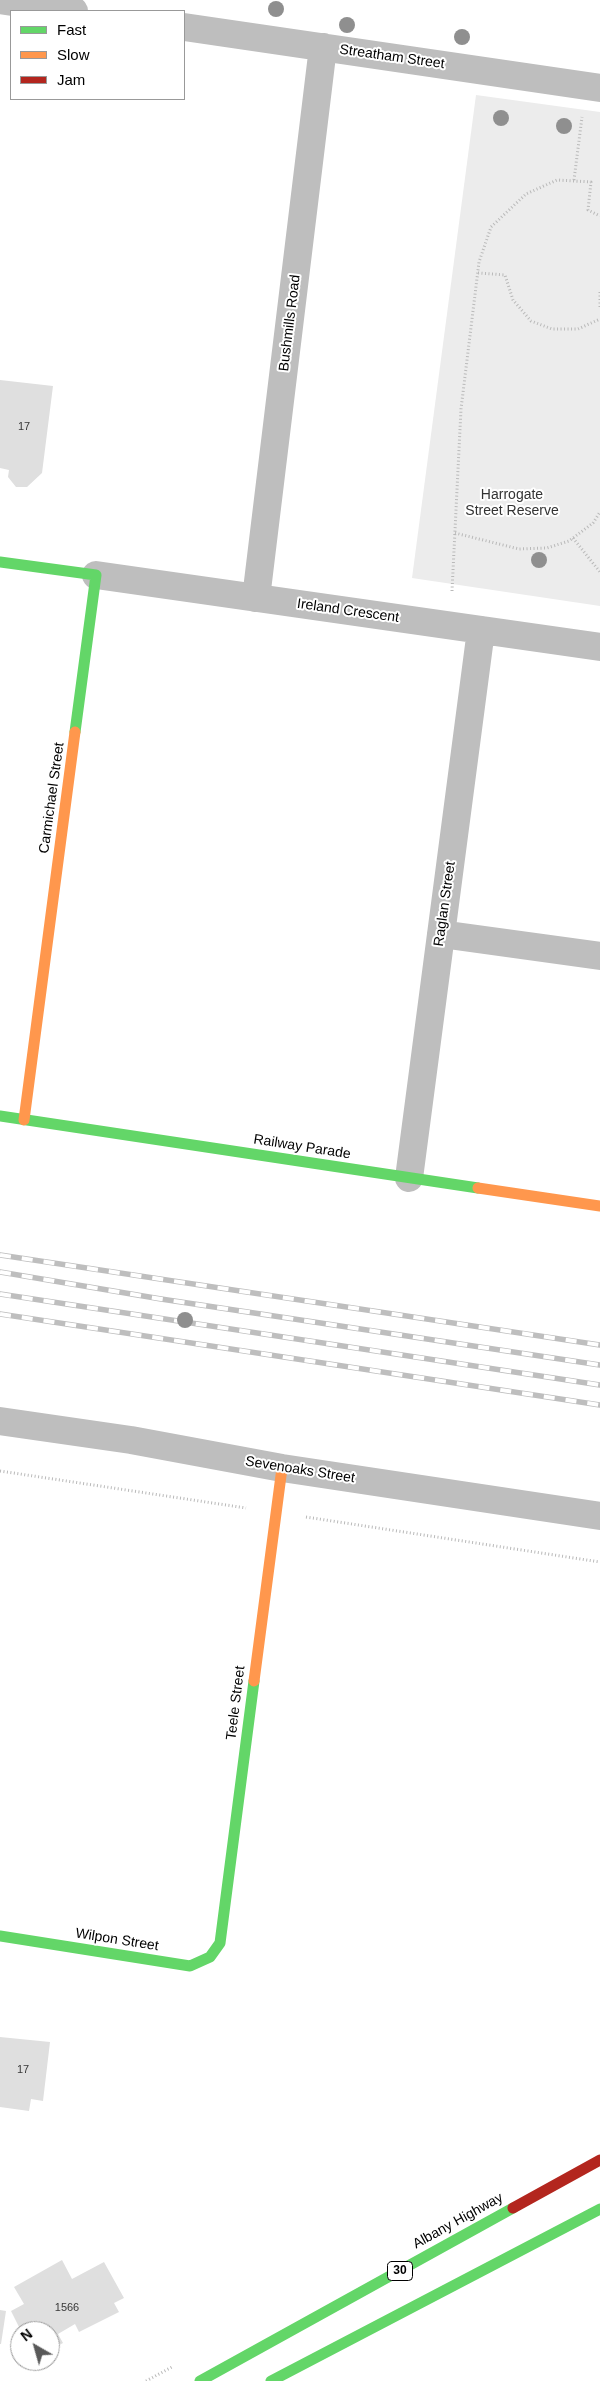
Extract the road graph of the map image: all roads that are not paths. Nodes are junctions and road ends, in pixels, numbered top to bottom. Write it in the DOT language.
graph roads {
  1 [pos="0,0"];
  2 [pos="67,10"];
  3 [pos="185,27"];
  4 [pos="323,47"];
  5 [pos="600,88"];
  6 [pos="0,562"];
  7 [pos="96,575"];
  8 [pos="256,598"];
  9 [pos="481,630"];
  10 [pos="600,648"];
  11 [pos="441,934"];
  12 [pos="600,956"];
  13 [pos="0,1116"];
  14 [pos="24,1120"];
  15 [pos="409,1178"];
  16 [pos="600,1206"];
  17 [pos="0,1422"];
  18 [pos="282,1468"];
  19 [pos="600,1516"];
  20 [pos="0,1936"];
  21 [pos="220,1942"];
  22 [pos="600,2160"];
  23 [pos="600,2210"];
  24 [pos="200,2381"];
  25 [pos="271,2381"];
  1 -- 2 [label="street"];
  3 -- 4 [label="street, Streatham Street"];
  4 -- 5 [label="street, Streatham Street"];
  4 -- 8 [label="street, Bushmills Road"];
  6 -- 7 [label="main road"];
  7 -- 8 [label="street, Ireland Crescent"];
  7 -- 14 [label="main road, Carmichael Street"];
  8 -- 9 [label="street, Ireland Crescent"];
  9 -- 10 [label="street, Ireland Crescent"];
  9 -- 11 [label="street, Raglan Street"];
  11 -- 12 [label="street"];
  11 -- 15 [label="street, Raglan Street"];
  13 -- 14 [label="main road, Railway Parade"];
  14 -- 15 [label="main road, Railway Parade"];
  15 -- 16 [label="main road, Railway Parade"];
  17 -- 18 [label="street, Sevenoaks Street"];
  18 -- 19 [label="street, Sevenoaks Street"];
  18 -- 21 [label="main road, Teele Street"];
  20 -- 21 [label="main road, Wilpon Street"];
  22 -- 24 [label="main road, Albany Highway / 30"];
  23 -- 25 [label="main road"];
}
